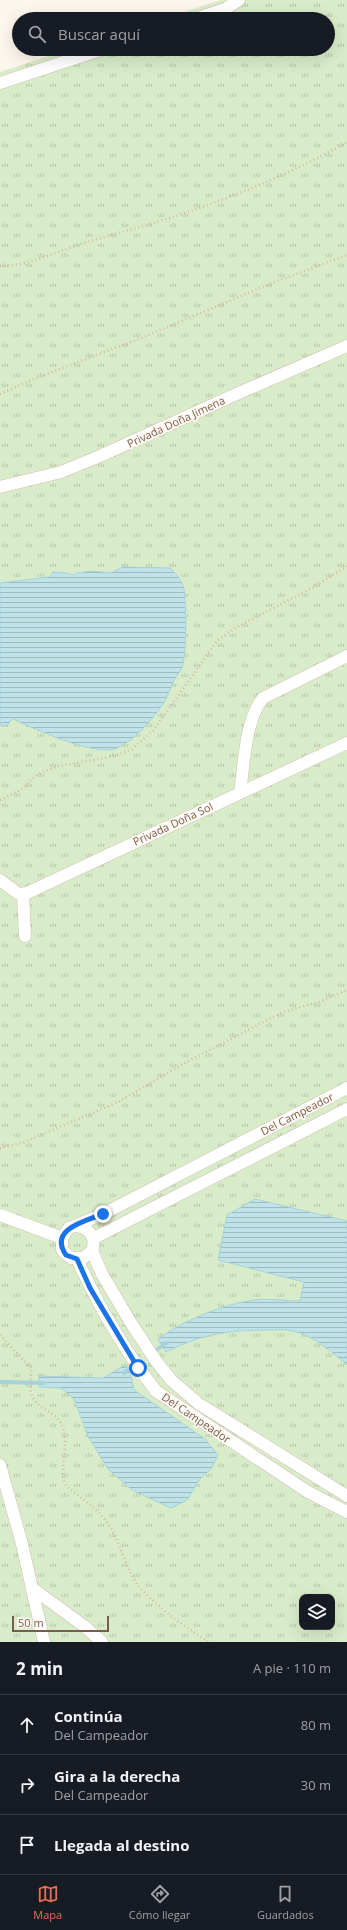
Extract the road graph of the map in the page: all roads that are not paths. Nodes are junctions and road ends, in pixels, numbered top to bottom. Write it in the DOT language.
graph roads {
  1 [pos="239,0"];
  2 [pos="216,12"];
  3 [pos="82,56"];
  4 [pos="0,83"];
  5 [pos="347,346"];
  6 [pos="0,487"];
  7 [pos="347,656"];
  8 [pos="347,743"];
  9 [pos="240,793"];
  10 [pos="0,880"];
  11 [pos="23,894"];
  12 [pos="25,936"];
  13 [pos="347,1088"];
  14 [pos="347,1109"];
  15 [pos="280,1122"];
  16 [pos="289,1139"];
  17 [pos="0,1215"];
  18 [pos="75,1226"];
  19 [pos="62,1238"];
  20 [pos="94,1238"];
  21 [pos="92,1251"];
  22 [pos="77,1259"];
  23 [pos="0,1465"];
  24 [pos="347,1496"];
  25 [pos="347,1512"];
  26 [pos="32,1588"];
  27 [pos="44,1642"];
  28 [pos="102,1642"];
  1 -- 2 [label="street"];
  3 -- 4 [label="street"];
  5 -- 6 [label="street, Privada Doña Jimena"];
  7 -- 9 [label="street"];
  8 -- 9 [label="street, Privada Doña Sol"];
  9 -- 11 [label="street, Privada Doña Sol"];
  10 -- 11 [label="street"];
  11 -- 12 [label="street"];
  13 -- 15 [label="street, Del Campeador"];
  14 -- 16 [label="street, Del Campeador"];
  15 -- 16 [label="street"];
  15 -- 18 [label="street, Del Campeador"];
  16 -- 20 [label="street, Del Campeador"];
  17 -- 19 [label="street"];
  18 -- 19 [label="street, Del Campeador"];
  18 -- 20 [label="street"];
  19 -- 22 [label="street, Del Campeador"];
  20 -- 21 [label="street"];
  21 -- 22 [label="street"];
  21 -- 24 [label="street, Del Campeador"];
  22 -- 25 [label="street, Del Campeador"];
  23 -- 26 [label="street"];
  26 -- 27 [label="street"];
  26 -- 28 [label="street"];
}
